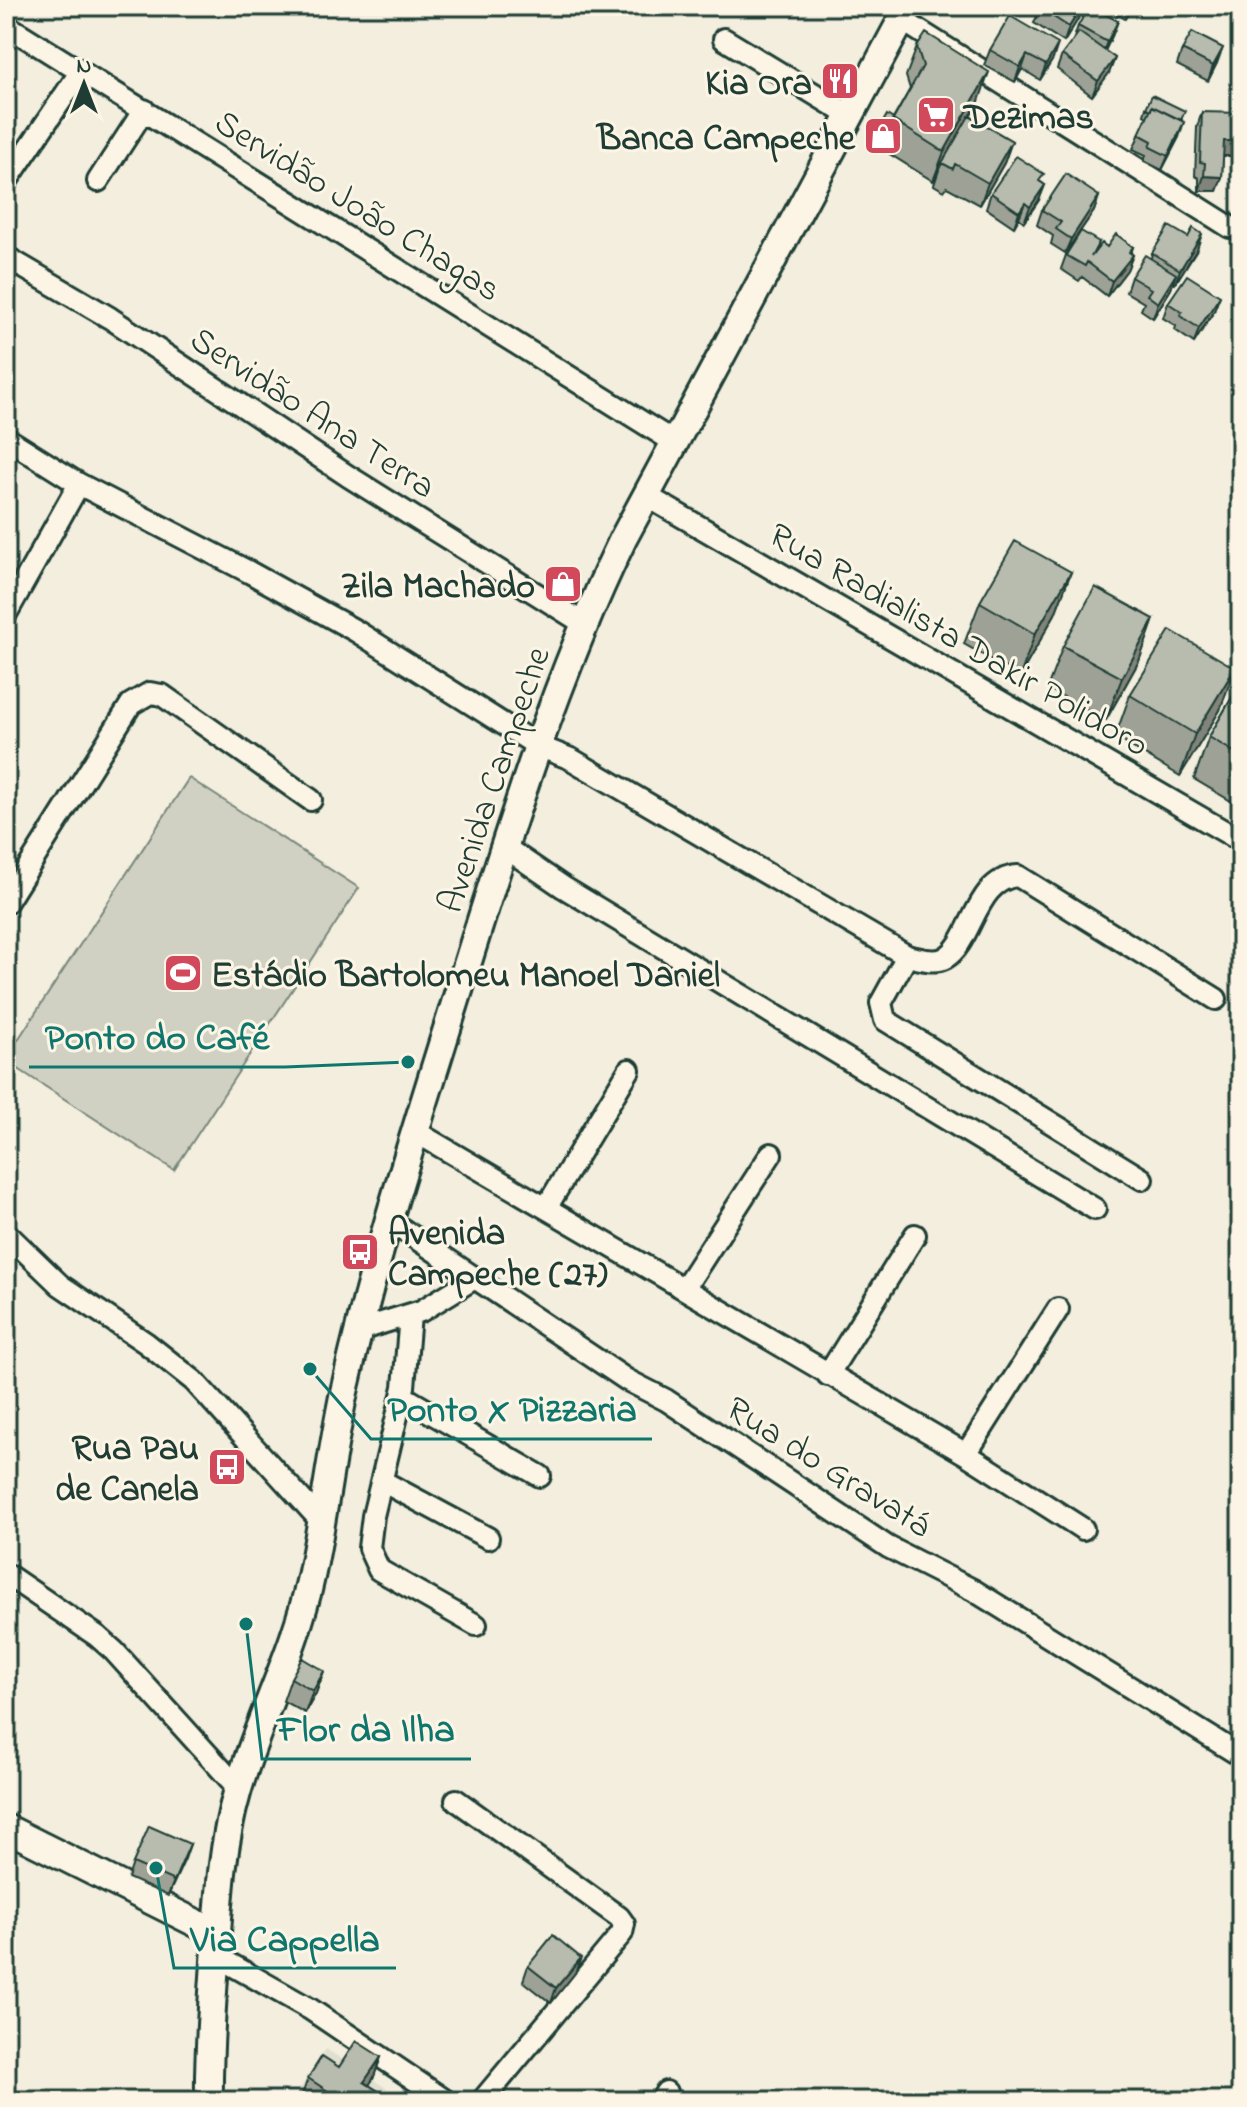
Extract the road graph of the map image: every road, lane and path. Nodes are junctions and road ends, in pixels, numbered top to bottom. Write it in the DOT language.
graph roads {
  1 [pos="905,13"];
  2 [pos="6,25"];
  3 [pos="724,39"];
  4 [pos="81,71"];
  5 [pos="144,110"];
  6 [pos="849,115"];
  7 [pos="98,181"];
  8 [pos="6,182"];
  9 [pos="1230,227"];
  10 [pos="6,257"];
  11 [pos="6,438"];
  12 [pos="674,442"];
  13 [pos="79,484"];
  14 [pos="645,495"];
  15 [pos="6,614"];
  16 [pos="583,623"];
  17 [pos="538,746"];
  18 [pos="311,800"];
  19 [pos="1241,841"];
  20 [pos="503,846"];
  21 [pos="6,903"];
  22 [pos="907,956"];
  23 [pos="1216,999"];
  24 [pos="629,1070"];
  25 [pos="416,1132"];
  26 [pos="771,1154"];
  27 [pos="1142,1179"];
  28 [pos="546,1208"];
  29 [pos="1095,1209"];
  30 [pos="390,1221"];
  31 [pos="6,1233"];
  32 [pos="915,1235"];
  33 [pos="475,1278"];
  34 [pos="685,1287"];
  35 [pos="1058,1309"];
  36 [pos="410,1315"];
  37 [pos="359,1330"];
  38 [pos="828,1375"];
  39 [pos="402,1396"];
  40 [pos="966,1454"];
  41 [pos="540,1476"];
  42 [pos="382,1481"];
  43 [pos="320,1520"];
  44 [pos="1083,1529"];
  45 [pos="488,1538"];
  46 [pos="6,1574"];
  47 [pos="476,1625"];
  48 [pos="1241,1756"];
  49 [pos="238,1788"];
  50 [pos="456,1800"];
  51 [pos="6,1828"];
  52 [pos="216,1944"];
  53 [pos="209,2101"];
  54 [pos="446,2101"];
  55 [pos="482,2101"];
  1 -- 6 [label="main road, Avenida Campeche"];
  1 -- 9 [label="street"];
  2 -- 4 [label="street, Servidão João Chagas"];
  3 -- 6 [label="street"];
  4 -- 5 [label="street, Servidão João Chagas"];
  4 -- 8 [label="street"];
  5 -- 7 [label="street"];
  5 -- 12 [label="street, Servidão João Chagas"];
  6 -- 12 [label="main road, Avenida Campeche"];
  10 -- 16 [label="street, Servidão Ana Terra"];
  11 -- 13 [label="street"];
  12 -- 14 [label="main road, Avenida Campeche"];
  13 -- 15 [label="street"];
  13 -- 17 [label="street"];
  14 -- 16 [label="main road, Avenida Campeche"];
  14 -- 19 [label="street, Rua Radialista Dakir Polidoro"];
  16 -- 17 [label="main road, Avenida Campeche"];
  17 -- 20 [label="main road, Avenida Campeche"];
  17 -- 22 [label="street"];
  18 -- 21 [label="street"];
  20 -- 25 [label="main road, Avenida Campeche"];
  20 -- 29 [label="street"];
  22 -- 23 [label="street"];
  22 -- 27 [label="street"];
  24 -- 28 [label="street"];
  25 -- 28 [label="street"];
  25 -- 30 [label="main road, Avenida Campeche"];
  26 -- 34 [label="street"];
  28 -- 34 [label="street"];
  30 -- 33 [label="street, Rua do Gravatá"];
  30 -- 37 [label="main road, Avenida Campeche"];
  31 -- 43 [label="street"];
  32 -- 38 [label="street"];
  33 -- 36 [label="street"];
  33 -- 48 [label="street, Rua do Gravatá"];
  34 -- 38 [label="street"];
  35 -- 40 [label="street"];
  36 -- 37 [label="street"];
  36 -- 39 [label="street"];
  37 -- 43 [label="main road, Avenida Campeche"];
  38 -- 40 [label="street"];
  39 -- 41 [label="street"];
  39 -- 42 [label="street"];
  40 -- 44 [label="street"];
  42 -- 45 [label="street"];
  42 -- 47 [label="street"];
  43 -- 49 [label="main road, Avenida Campeche"];
  46 -- 49 [label="street"];
  49 -- 52 [label="main road, Avenida Campeche"];
  50 -- 55 [label="street"];
  51 -- 52 [label="main road"];
  52 -- 53 [label="main road, Avenida Campeche"];
  52 -- 54 [label="street"];
}
